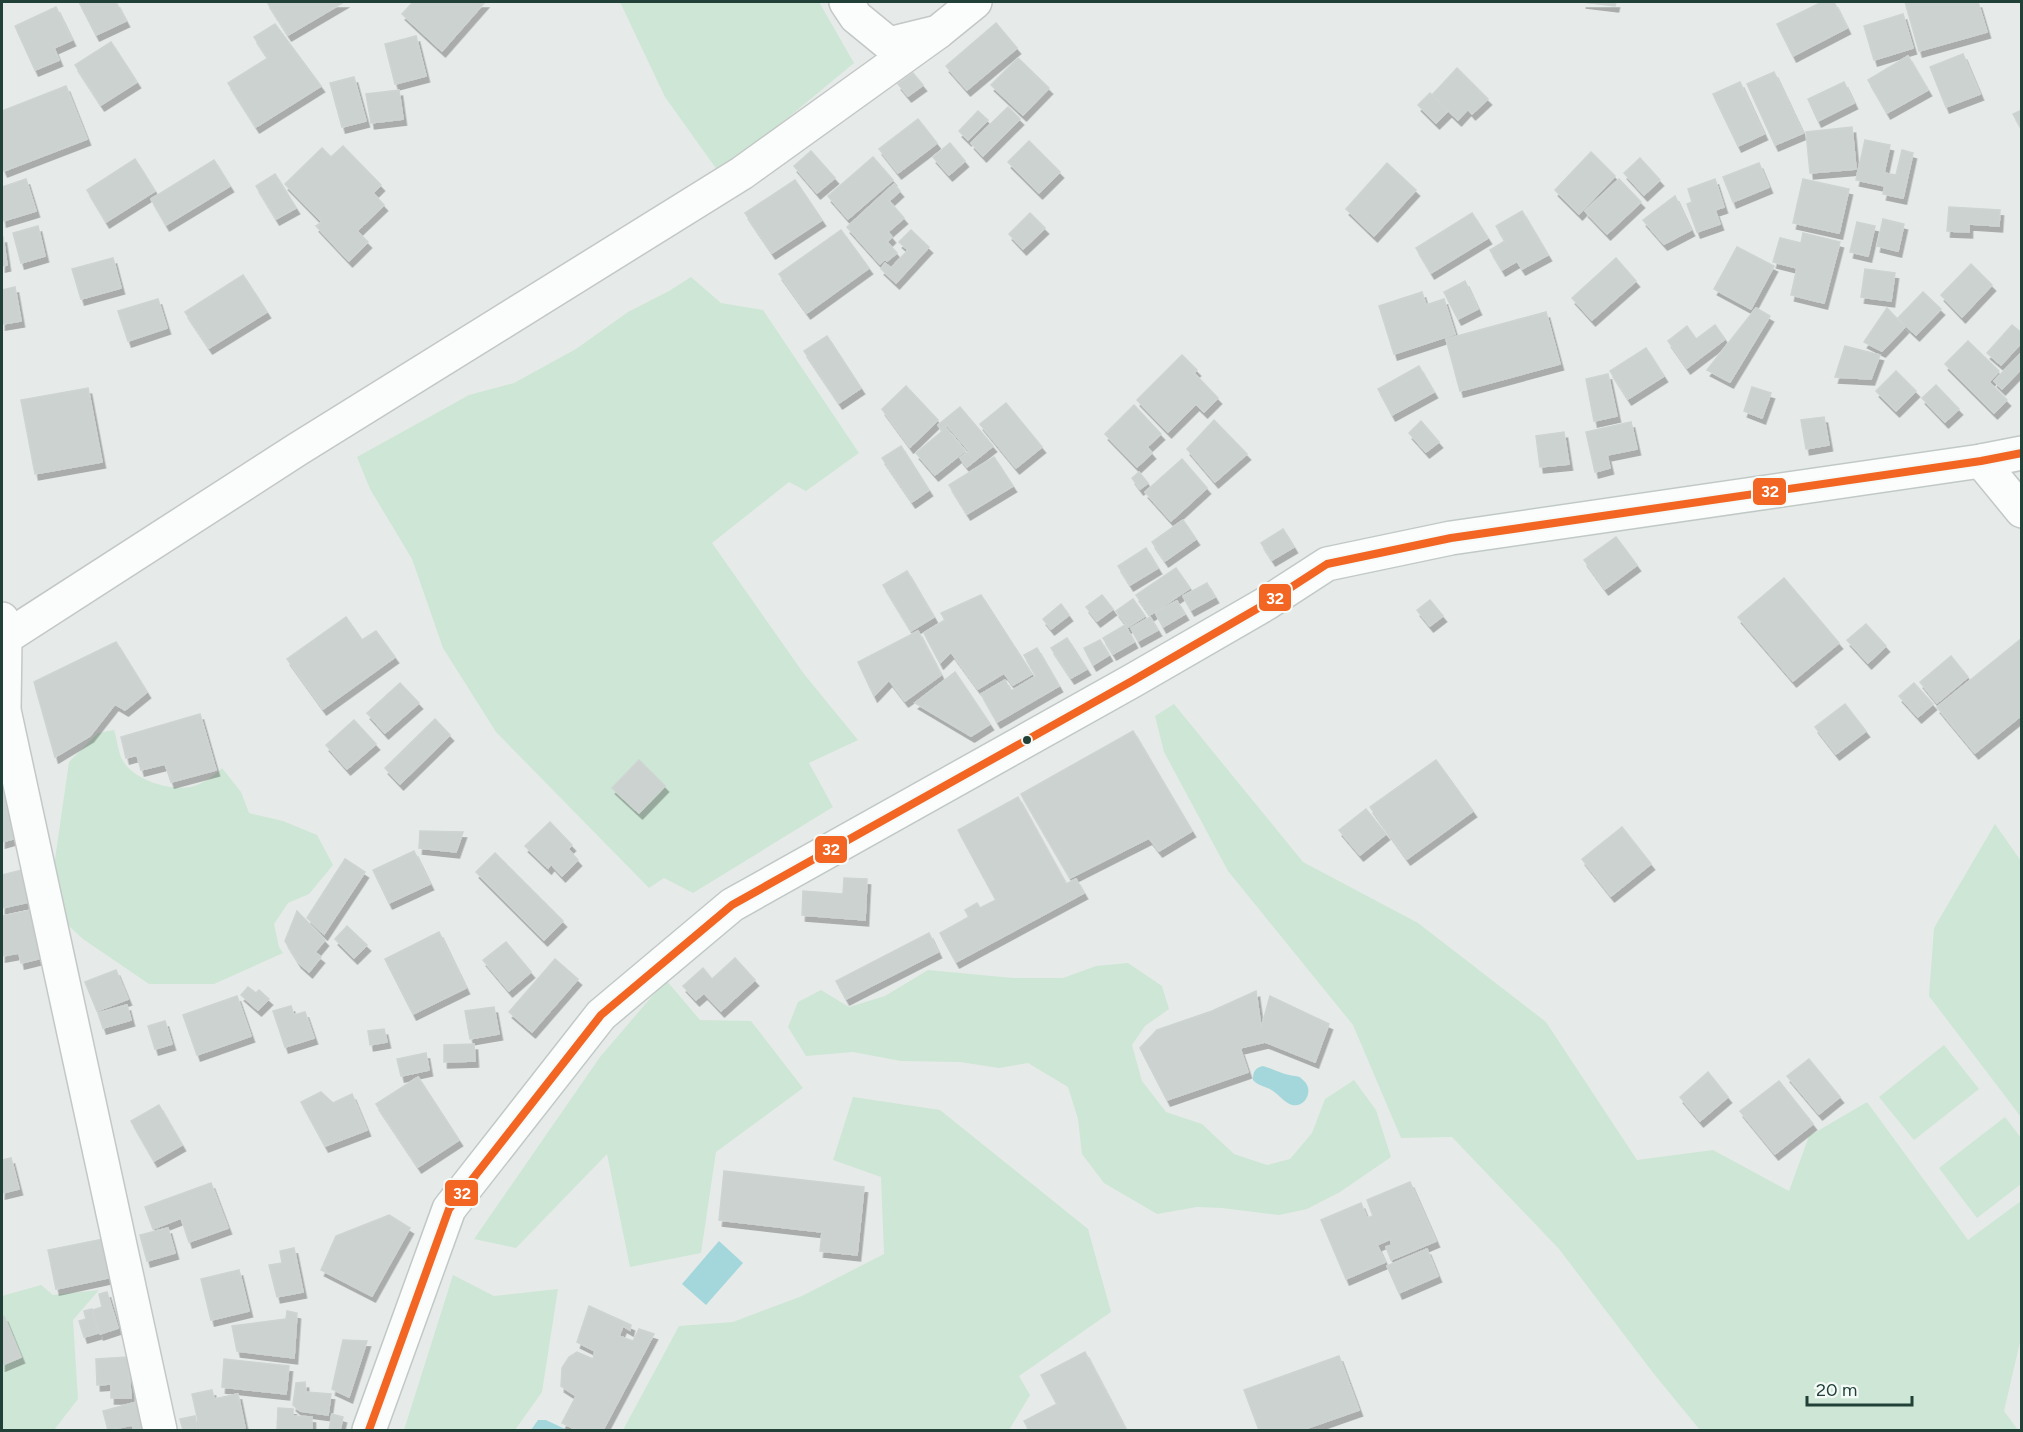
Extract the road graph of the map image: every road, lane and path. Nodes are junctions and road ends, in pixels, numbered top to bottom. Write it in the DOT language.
graph roads {
  1 [pos="846,2"];
  2 [pos="975,2"];
  3 [pos="938,32"];
  4 [pos="2022,453"];
  5 [pos="1981,461"];
  6 [pos="2022,511"];
  7 [pos="3,632"];
  8 [pos="160,1431"];
  9 [pos="369,1431"];
  1 -- 3 [label="street"];
  2 -- 3 [label="street"];
  3 -- 7 [label="street"];
  4 -- 5 [label="street"];
  5 -- 6 [label="street"];
  5 -- 9 [label="street"];
  7 -- 8 [label="street"];
}
